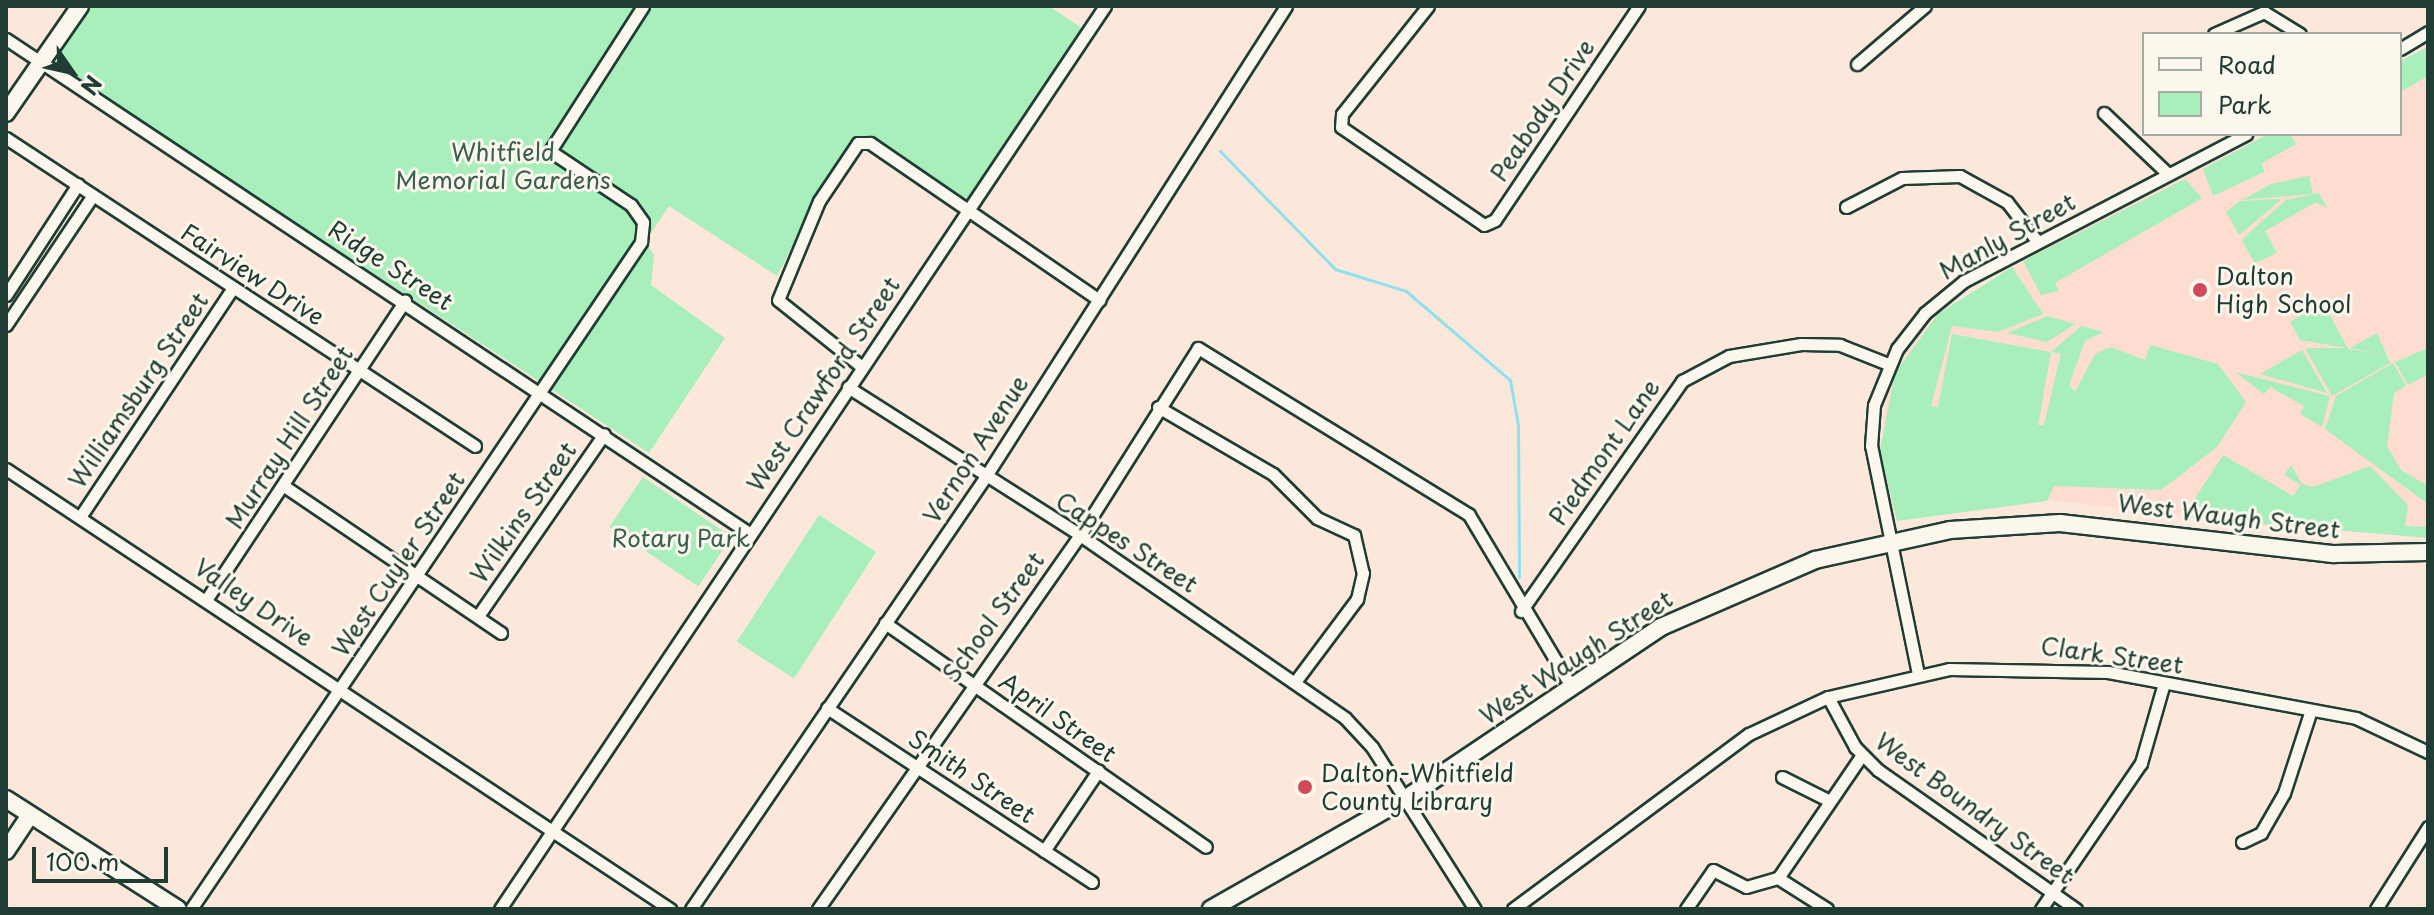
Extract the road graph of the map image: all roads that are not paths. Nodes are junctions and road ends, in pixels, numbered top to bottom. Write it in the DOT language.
graph roads {
  1 [pos="80,6"];
  2 [pos="643,6"];
  3 [pos="1105,6"];
  4 [pos="1286,6"];
  5 [pos="1428,6"];
  6 [pos="1639,6"];
  7 [pos="1925,6"];
  8 [pos="2219,32"];
  9 [pos="2297,32"];
  10 [pos="2428,32"];
  11 [pos="6,39"];
  12 [pos="2402,48"];
  13 [pos="40,63"];
  14 [pos="1857,64"];
  15 [pos="6,113"];
  16 [pos="2104,113"];
  17 [pos="2242,136"];
  18 [pos="6,138"];
  19 [pos="2168,174"];
  20 [pos="78,184"];
  21 [pos="93,195"];
  22 [pos="1846,207"];
  23 [pos="965,209"];
  24 [pos="2037,241"];
  25 [pos="233,288"];
  26 [pos="6,295"];
  27 [pos="405,300"];
  28 [pos="1099,300"];
  29 [pos="6,325"];
  30 [pos="1888,364"];
  31 [pos="862,367"];
  32 [pos="360,369"];
  33 [pos="848,387"];
  34 [pos="541,391"];
  35 [pos="1158,407"];
  36 [pos="604,434"];
  37 [pos="475,446"];
  38 [pos="6,469"];
  39 [pos="984,479"];
  40 [pos="284,486"];
  41 [pos="80,517"];
  42 [pos="749,533"];
  43 [pos="1080,535"];
  44 [pos="1887,542"];
  45 [pos="2428,552"];
  46 [pos="417,575"];
  47 [pos="208,597"];
  48 [pos="1521,611"];
  49 [pos="478,616"];
  50 [pos="885,623"];
  51 [pos="501,633"];
  52 [pos="1918,674"];
  53 [pos="1295,682"];
  54 [pos="2164,683"];
  55 [pos="971,684"];
  56 [pos="1571,686"];
  57 [pos="342,688"];
  58 [pos="1828,697"];
  59 [pos="827,708"];
  60 [pos="2311,710"];
  61 [pos="2428,752"];
  62 [pos="1862,755"];
  63 [pos="916,765"];
  64 [pos="1098,771"];
  65 [pos="1782,777"];
  66 [pos="6,799"];
  67 [pos="1405,799"];
  68 [pos="1828,800"];
  69 [pos="30,815"];
  70 [pos="2428,827"];
  71 [pos="555,828"];
  72 [pos="2242,842"];
  73 [pos="1206,847"];
  74 [pos="6,851"];
  75 [pos="1044,851"];
  76 [pos="1778,878"];
  77 [pos="1092,882"];
  78 [pos="2053,892"];
  79 [pos="667,908"];
  80 [pos="178,909"];
  81 [pos="191,909"];
  82 [pos="500,909"];
  83 [pos="691,909"];
  84 [pos="818,909"];
  85 [pos="1211,909"];
  86 [pos="1475,909"];
  87 [pos="1513,909"];
  88 [pos="1686,909"];
  89 [pos="1827,909"];
  90 [pos="2041,909"];
  91 [pos="2076,909"];
  92 [pos="2376,909"];
  1 -- 13 [label="street"];
  2 -- 34 [label="street, West Cuyler Street"];
  3 -- 23 [label="street, West Crawford Street"];
  4 -- 28 [label="street, Vernon Avenue"];
  5 -- 6 [label="street, Peabody Drive"];
  7 -- 14 [label="street"];
  8 -- 9 [label="street"];
  10 -- 12 [label="street"];
  11 -- 13 [label="street, Ridge Street"];
  13 -- 15 [label="street"];
  13 -- 27 [label="street, Ridge Street"];
  16 -- 19 [label="street"];
  17 -- 19 [label="street, Manly Street"];
  18 -- 20 [label="street, Fairview Drive"];
  19 -- 24 [label="street, Manly Street"];
  20 -- 21 [label="street, Fairview Drive"];
  20 -- 26 [label="street"];
  21 -- 25 [label="street, Fairview Drive"];
  21 -- 29 [label="street"];
  22 -- 24 [label="street"];
  23 -- 28 [label="street"];
  23 -- 31 [label="street, West Crawford Street"];
  23 -- 31 [label="street"];
  24 -- 30 [label="street, Manly Street"];
  25 -- 32 [label="street, Fairview Drive"];
  25 -- 41 [label="street, Williamsburg Street"];
  27 -- 32 [label="street, Murray Hill Street"];
  27 -- 34 [label="street, Ridge Street"];
  28 -- 39 [label="street, Vernon Avenue"];
  30 -- 44 [label="street, Manly Street"];
  30 -- 48 [label="street, Piedmont Lane"];
  31 -- 33 [label="street, West Crawford Street"];
  32 -- 37 [label="street, Fairview Drive"];
  32 -- 40 [label="street, Murray Hill Street"];
  33 -- 39 [label="street, Cappes Street"];
  33 -- 42 [label="street, West Crawford Street"];
  34 -- 36 [label="street, Ridge Street"];
  34 -- 46 [label="street, West Cuyler Street"];
  35 -- 43 [label="street, School Street"];
  35 -- 48 [label="street, School Street"];
  35 -- 53 [label="street"];
  36 -- 42 [label="street, Ridge Street"];
  36 -- 49 [label="street, Wilkins Street"];
  38 -- 41 [label="street, Valley Drive"];
  39 -- 43 [label="street, Cappes Street"];
  39 -- 50 [label="street, Vernon Avenue"];
  40 -- 46 [label="street"];
  40 -- 47 [label="street, Murray Hill Street"];
  41 -- 47 [label="street, Valley Drive"];
  42 -- 71 [label="street, West Crawford Street"];
  43 -- 53 [label="street, Cappes Street"];
  43 -- 55 [label="street, School Street"];
  44 -- 45 [label="street, West Waugh Street"];
  44 -- 52 [label="street, Manly Street"];
  44 -- 56 [label="street, West Waugh Street"];
  46 -- 49 [label="street"];
  46 -- 57 [label="street, West Cuyler Street"];
  47 -- 57 [label="street, Valley Drive"];
  48 -- 56 [label="street"];
  49 -- 51 [label="street"];
  50 -- 55 [label="street, April Street"];
  50 -- 59 [label="street, Vernon Avenue"];
  52 -- 54 [label="street, Clark Street"];
  52 -- 58 [label="street, Clark Street"];
  53 -- 67 [label="street, Cappes Street"];
  54 -- 60 [label="street, Clark Street"];
  54 -- 78 [label="street"];
  55 -- 63 [label="street, School Street"];
  55 -- 64 [label="street, April Street"];
  56 -- 67 [label="street, West Waugh Street"];
  57 -- 71 [label="street, Valley Drive"];
  57 -- 81 [label="street, West Cuyler Street"];
  58 -- 62 [label="street, West Boundry Street"];
  58 -- 87 [label="street, Clark Street"];
  59 -- 63 [label="street, Smith Street"];
  59 -- 83 [label="street, Vernon Avenue"];
  60 -- 61 [label="street, Clark Street"];
  60 -- 72 [label="street"];
  62 -- 68 [label="street"];
  62 -- 78 [label="street, West Boundry Street"];
  63 -- 75 [label="street, Smith Street"];
  63 -- 84 [label="street, School Street"];
  64 -- 73 [label="street, April Street"];
  64 -- 75 [label="street"];
  65 -- 68 [label="street"];
  66 -- 69 [label="street"];
  67 -- 85 [label="street, West Waugh Street"];
  67 -- 86 [label="street, Cappes Street"];
  68 -- 76 [label="street"];
  69 -- 74 [label="street"];
  69 -- 80 [label="street"];
  70 -- 92 [label="street"];
  71 -- 79 [label="street, Valley Drive"];
  71 -- 82 [label="street, West Crawford Street"];
  75 -- 77 [label="street, Smith Street"];
  76 -- 88 [label="street"];
  76 -- 89 [label="street"];
  78 -- 90 [label="street"];
  78 -- 91 [label="street, West Boundry Street"];
}
